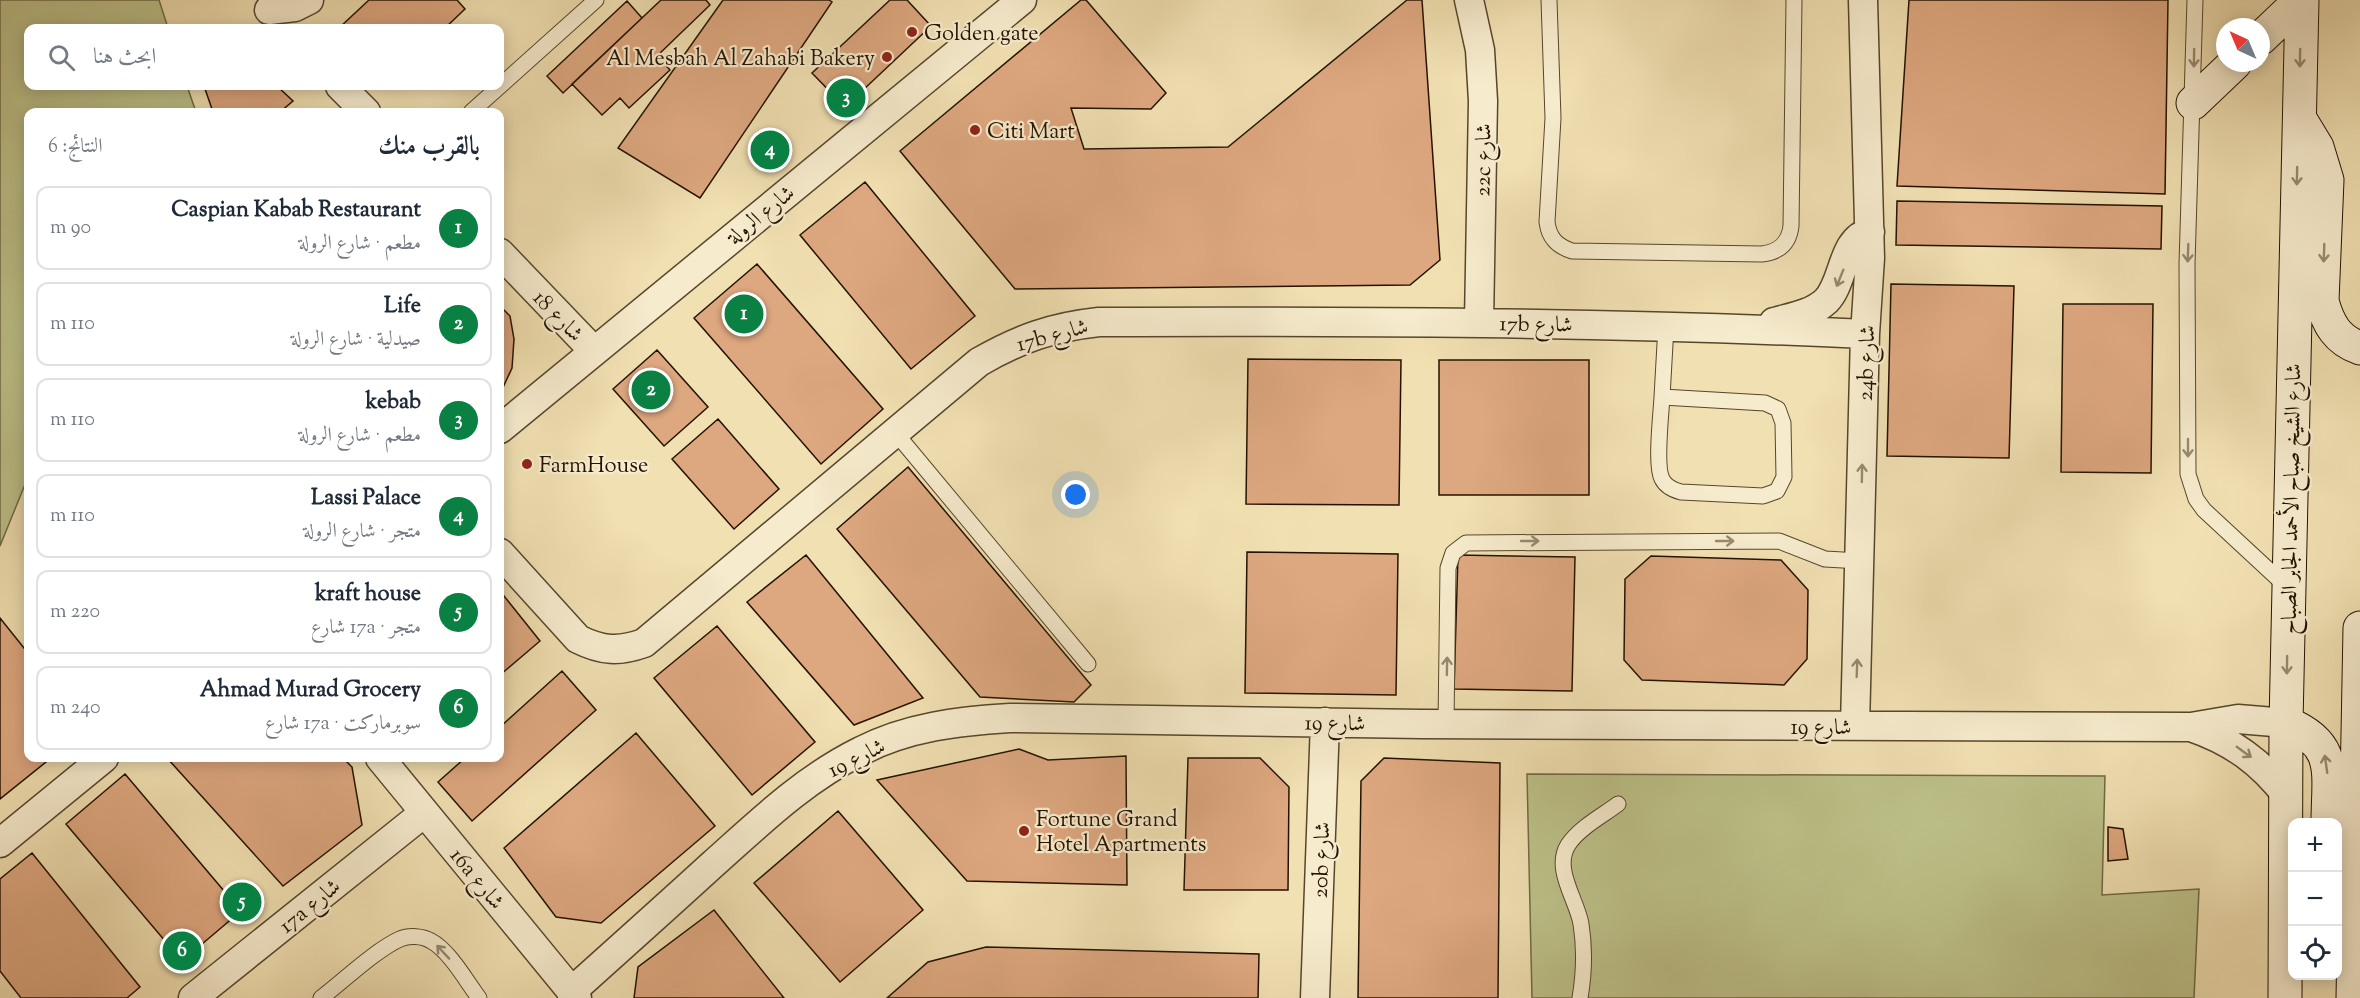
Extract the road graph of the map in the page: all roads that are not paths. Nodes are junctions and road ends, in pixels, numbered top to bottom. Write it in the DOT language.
graph roads {
  1 [pos="309,0"];
  2 [pos="596,0"];
  3 [pos="1469,0"];
  4 [pos="1549,0"];
  5 [pos="1794,0"];
  6 [pos="1863,0"];
  7 [pos="2195,0"];
  8 [pos="2301,0"];
  9 [pos="1016,2"];
  10 [pos="271,13"];
  11 [pos="2270,29"];
  12 [pos="2226,72"];
  13 [pos="504,82"];
  14 [pos="344,90"];
  15 [pos="496,90"];
  16 [pos="2193,103"];
  17 [pos="362,108"];
  18 [pos="475,108"];
  19 [pos="2299,118"];
  20 [pos="1870,232"];
  21 [pos="504,257"];
  22 [pos="1479,322"];
  23 [pos="1666,326"];
  24 [pos="1751,328"];
  25 [pos="1865,334"];
  26 [pos="2360,348"];
  27 [pos="593,350"];
  28 [pos="1662,397"];
  29 [pos="504,426"];
  30 [pos="894,431"];
  31 [pos="504,557"];
  32 [pos="1860,561"];
  33 [pos="2289,588"];
  34 [pos="2360,628"];
  35 [pos="1088,664"];
  36 [pos="1325,722"];
  37 [pos="2286,723"];
  38 [pos="1446,724"];
  39 [pos="1855,726"];
  40 [pos="2191,727"];
  41 [pos="99,762"];
  42 [pos="383,762"];
  43 [pos="2287,796"];
  44 [pos="1618,804"];
  45 [pos="424,813"];
  46 [pos="2328,818"];
  47 [pos="0,843"];
  48 [pos="2342,901"];
  49 [pos="2353,922"];
  50 [pos="574,995"];
  51 [pos="193,998"];
  52 [pos="321,998"];
  53 [pos="479,998"];
  54 [pos="1315,998"];
  55 [pos="1580,998"];
  56 [pos="2285,998"];
  57 [pos="2353,998"];
  1 -- 10 [label="street"];
  2 -- 13 [label="lane"];
  3 -- 22 [label="street, 22c شارع"];
  4 -- 5 [label="lane"];
  6 -- 20 [label="street, 24b شارع"];
  7 -- 16 [label="lane, one-way"];
  8 -- 11 [label="main road"];
  8 -- 19 [label="main road, شارع الشيخ صباح الأحمد الجابر الصباح, one-way"];
  9 -- 27 [label="street, شارع الرولة"];
  12 -- 16 [label="main road"];
  14 -- 17 [label="street"];
  15 -- 18 [label="lane"];
  16 -- 33 [label="lane, one-way"];
  19 -- 26 [label="main road, one-way"];
  19 -- 33 [label="main road, شارع الشيخ صباح الأحمد الجابر الصباح, one-way"];
  20 -- 24 [label="street, 17b شارع, one-way"];
  20 -- 25 [label="street, 24b شارع"];
  21 -- 27 [label="street, شارع 18"];
  22 -- 23 [label="street, 17b شارع"];
  22 -- 30 [label="street, 17b شارع"];
  23 -- 24 [label="street, 17b شارع"];
  23 -- 28 [label="lane"];
  24 -- 25 [label="street, 17b شارع"];
  32 -- 25 [label="street, 24b شارع, one-way"];
  27 -- 29 [label="street, شارع الرولة"];
  28 -- 28 [label="lane"];
  30 -- 31 [label="street, 17b شارع"];
  30 -- 35 [label="lane"];
  38 -- 32 [label="lane, one-way"];
  39 -- 32 [label="street, 24b شارع, one-way"];
  33 -- 37 [label="main road, شارع الشيخ صباح الأحمد الجابر الصباح, one-way"];
  34 -- 49 [label="main road"];
  36 -- 38 [label="street, شارع 19"];
  36 -- 50 [label="street, شارع 19"];
  36 -- 54 [label="street, 20b شارع"];
  37 -- 40 [label="street, شارع 19"];
  37 -- 43 [label="main road, شارع الشيخ صباح الأحمد الجابر الصباح"];
  46 -- 37 [label="main road, one-way"];
  38 -- 39 [label="street, شارع 19"];
  39 -- 40 [label="street, شارع 19"];
  40 -- 43 [label="street, شارع 19, one-way"];
  41 -- 47 [label="street"];
  42 -- 45 [label="street, 16a شارع"];
  43 -- 56 [label="main road, شارع الشيخ صباح الأحمد الجابر الصباح"];
  44 -- 55 [label="lane"];
  45 -- 50 [label="street, 16a شارع"];
  45 -- 51 [label="street, 17a شارع"];
  48 -- 49 [label="main road"];
  49 -- 57 [label="main road"];
  53 -- 52 [label="lane, one-way"];
}
